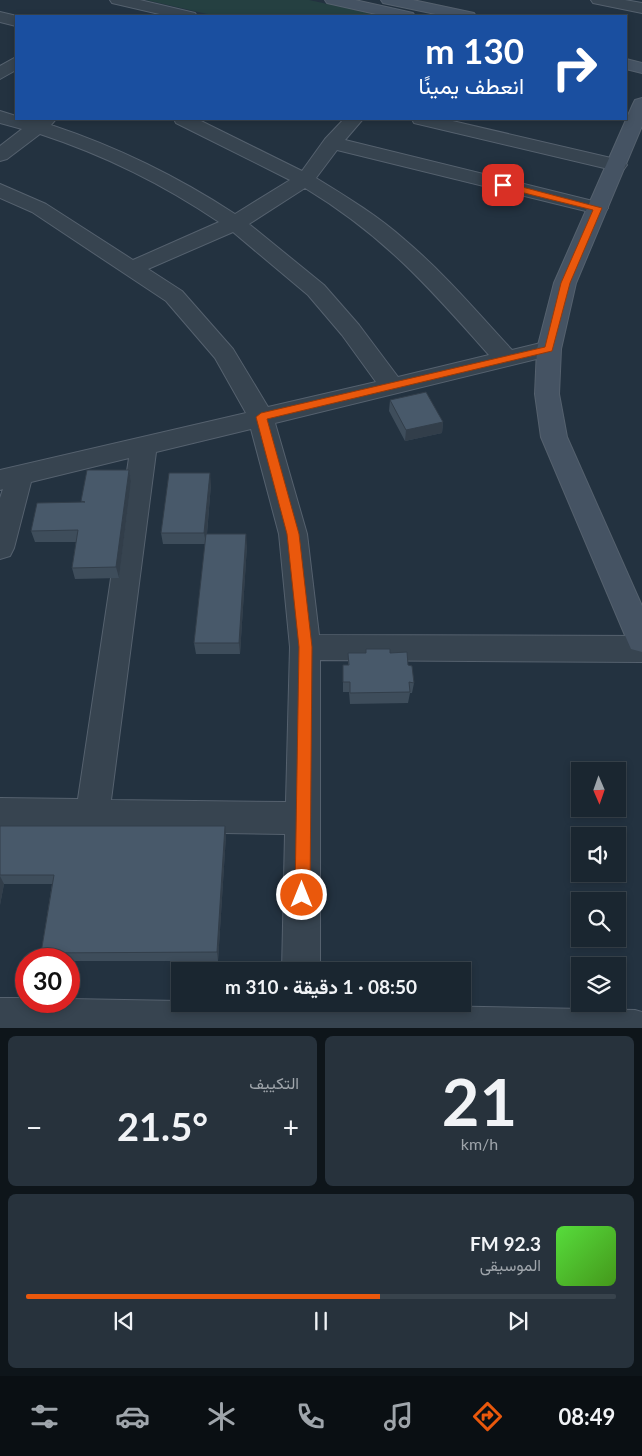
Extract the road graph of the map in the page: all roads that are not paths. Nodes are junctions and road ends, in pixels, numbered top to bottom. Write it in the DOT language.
graph roads {
  1 [pos="118,0"];
  2 [pos="333,0"];
  3 [pos="389,0"];
  4 [pos="604,0"];
  5 [pos="642,8"];
  6 [pos="187,13"];
  7 [pos="402,15"];
  8 [pos="463,15"];
  9 [pos="0,17"];
  10 [pos="15,21"];
  11 [pos="627,49"];
  12 [pos="642,52"];
  13 [pos="15,63"];
  14 [pos="627,64"];
  15 [pos="642,68"];
  16 [pos="0,74"];
  17 [pos="635,112"];
  18 [pos="0,117"];
  19 [pos="15,119"];
  20 [pos="25,120"];
  21 [pos="185,120"];
  22 [pos="353,120"];
  23 [pos="425,120"];
  24 [pos="42,122"];
  25 [pos="332,143"];
  26 [pos="0,155"];
  27 [pos="617,165"];
  28 [pos="306,179"];
  29 [pos="0,190"];
  30 [pos="598,208"];
  31 [pos="235,223"];
  32 [pos="133,268"];
  33 [pos="549,349"];
  34 [pos="507,360"];
  35 [pos="392,386"];
  36 [pos="261,417"];
  37 [pos="144,446"];
  38 [pos="10,478"];
  39 [pos="0,548"];
  40 [pos="642,640"];
  41 [pos="305,647"];
  42 [pos="642,649"];
  43 [pos="0,814"];
  44 [pos="92,817"];
  45 [pos="303,818"];
  46 [pos="301,962"];
  47 [pos="301,1013"];
  48 [pos="0,1017"];
  49 [pos="635,1028"];
  1 -- 6 [label="street"];
  2 -- 7 [label="street"];
  3 -- 8 [label="street"];
  4 -- 5 [label="street"];
  9 -- 10 [label="street"];
  11 -- 12 [label="street"];
  13 -- 16 [label="street"];
  14 -- 15 [label="street"];
  17 -- 27 [label="street"];
  18 -- 19 [label="street"];
  20 -- 24 [label="street"];
  21 -- 28 [label="street"];
  22 -- 25 [label="street"];
  23 -- 27 [label="street"];
  24 -- 26 [label="street"];
  24 -- 31 [label="street"];
  25 -- 28 [label="street"];
  25 -- 30 [label="street"];
  27 -- 30 [label="street"];
  28 -- 31 [label="street"];
  28 -- 34 [label="street"];
  29 -- 32 [label="street"];
  30 -- 33 [label="street"];
  31 -- 32 [label="street"];
  31 -- 35 [label="street"];
  32 -- 36 [label="street"];
  33 -- 34 [label="street"];
  33 -- 40 [label="street"];
  34 -- 35 [label="street"];
  35 -- 36 [label="street"];
  36 -- 37 [label="street"];
  36 -- 41 [label="street"];
  37 -- 38 [label="street"];
  37 -- 44 [label="street"];
  38 -- 39 [label="street"];
  41 -- 42 [label="street"];
  41 -- 45 [label="street"];
  43 -- 44 [label="street"];
  44 -- 45 [label="street"];
  45 -- 46 [label="street"];
  47 -- 48 [label="street"];
  47 -- 49 [label="street"];
}
